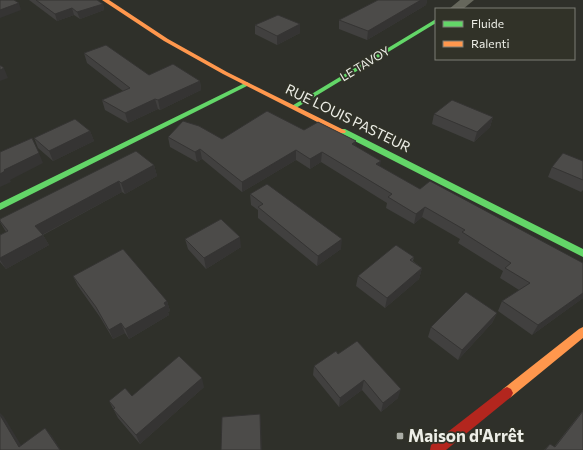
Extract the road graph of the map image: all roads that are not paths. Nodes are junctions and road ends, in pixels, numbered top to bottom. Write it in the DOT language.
graph roads {
  1 [pos="105,0"];
  2 [pos="468,0"];
  3 [pos="456,8"];
  4 [pos="435,22"];
  5 [pos="247,84"];
  6 [pos="294,107"];
  7 [pos="0,207"];
  8 [pos="583,253"];
  9 [pos="583,332"];
  10 [pos="436,450"];
  1 -- 5 [label="street, RUE LOUIS PASTEUR"];
  2 -- 3 [label="street"];
  4 -- 6 [label="street, LE TAVOY"];
  5 -- 6 [label="street, RUE LOUIS PASTEUR"];
  5 -- 7 [label="street"];
  6 -- 8 [label="street, RUE LOUIS PASTEUR"];
  9 -- 10 [label="street"];
}
